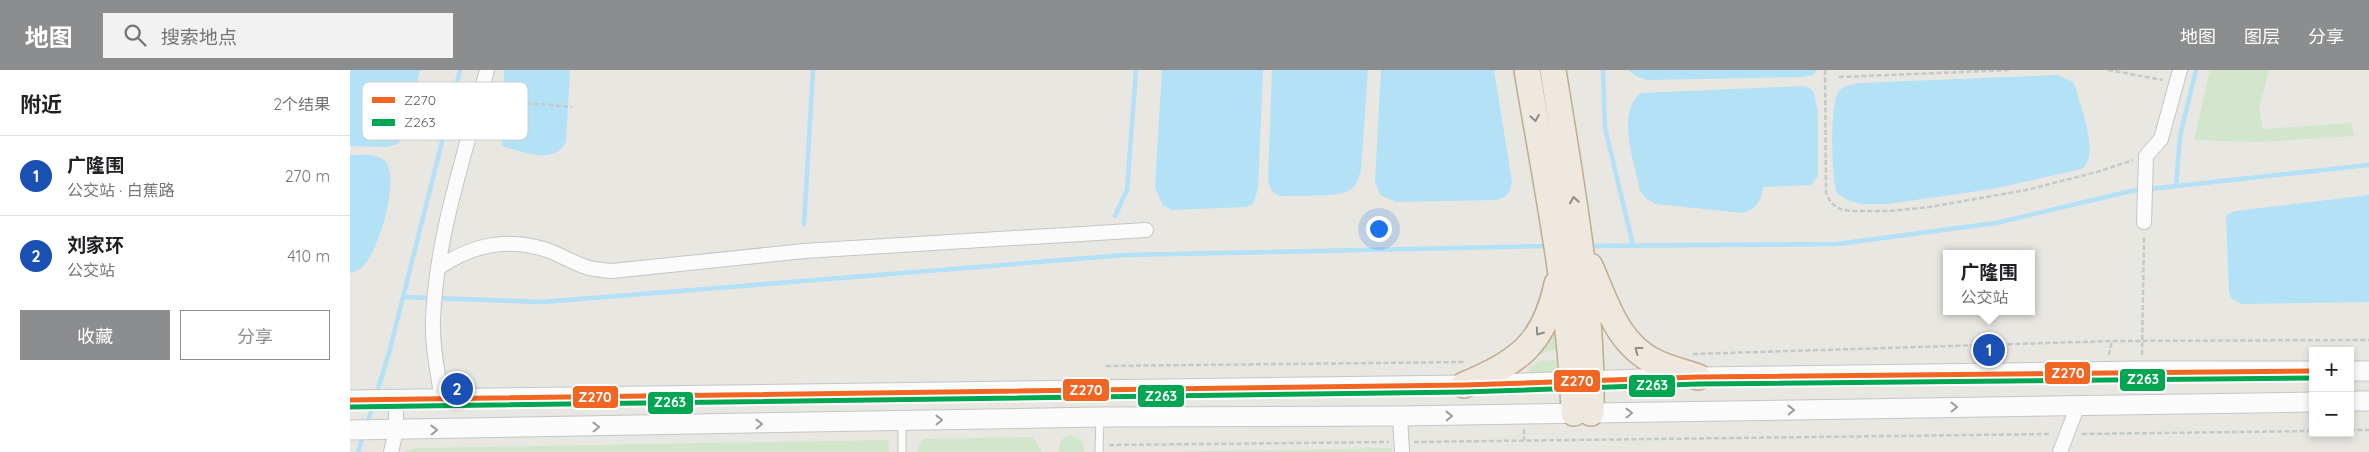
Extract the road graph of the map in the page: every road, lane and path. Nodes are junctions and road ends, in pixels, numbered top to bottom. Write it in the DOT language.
graph roads {
  1 [pos="1527,70"];
  2 [pos="1553,70"];
  3 [pos="1825,70"];
  4 [pos="2011,70"];
  5 [pos="2108,70"];
  6 [pos="2178,76"];
  7 [pos="1839,77"];
  8 [pos="528,103"];
  9 [pos="572,107"];
  10 [pos="469,140"];
  11 [pos="2146,156"];
  12 [pos="2144,222"];
  13 [pos="1146,230"];
  14 [pos="1582,248"];
  15 [pos="438,268"];
  16 [pos="1560,270"];
  17 [pos="2369,340"];
  18 [pos="1685,354"];
  19 [pos="1473,362"];
  20 [pos="1106,366"];
  21 [pos="2141,371"];
  22 [pos="2309,371"];
  23 [pos="2354,371"];
  24 [pos="2369,371"];
  25 [pos="1698,377"];
  26 [pos="1582,381"];
  27 [pos="1464,385"];
  28 [pos="350,400"];
  29 [pos="442,400"];
  30 [pos="396,401"];
  31 [pos="2354,401"];
  32 [pos="2369,401"];
  33 [pos="2309,402"];
  34 [pos="2078,405"];
  35 [pos="1582,413"];
  36 [pos="1400,416"];
  37 [pos="1100,417"];
  38 [pos="902,421"];
  39 [pos="350,430"];
  40 [pos="2354,430"];
  41 [pos="2369,430"];
  42 [pos="396,431"];
  43 [pos="2309,431"];
  44 [pos="2067,434"];
  45 [pos="1401,447"];
  46 [pos="1099,449"];
  47 [pos="391,452"];
  48 [pos="902,452"];
  49 [pos="2060,452"];
  1 -- 16 [label="highway, one-way"];
  14 -- 2 [label="highway, one-way"];
  3 -- 11 [label="path"];
  4 -- 7 [label="path"];
  5 -- 6 [label="path"];
  6 -- 11 [label="street"];
  8 -- 9 [label="path"];
  10 -- 15 [label="street"];
  11 -- 12 [label="street"];
  12 -- 21 [label="path"];
  13 -- 15 [label="street"];
  25 -- 14 [label="highway, one-way"];
  14 -- 26 [label="highway"];
  15 -- 29 [label="street"];
  16 -- 26 [label="highway"];
  16 -- 27 [label="highway, one-way"];
  17 -- 18 [label="path"];
  19 -- 20 [label="path"];
  21 -- 22 [label="main road"];
  21 -- 25 [label="main road"];
  23 -- 24 [label="main road"];
  25 -- 26 [label="main road"];
  26 -- 27 [label="main road"];
  26 -- 35 [label="highway"];
  27 -- 29 [label="main road"];
  28 -- 30 [label="main road"];
  29 -- 30 [label="main road"];
  30 -- 42 [label="street"];
  31 -- 32 [label="main road"];
  33 -- 34 [label="main road"];
  35 -- 34 [label="main road, one-way"];
  34 -- 44 [label="street"];
  36 -- 35 [label="main road, one-way"];
  36 -- 37 [label="main road"];
  36 -- 45 [label="street"];
  38 -- 37 [label="main road, one-way"];
  37 -- 46 [label="lane"];
  42 -- 38 [label="main road, one-way"];
  38 -- 48 [label="lane"];
  39 -- 42 [label="main road"];
  40 -- 41 [label="path"];
  42 -- 47 [label="street"];
  43 -- 44 [label="path"];
  44 -- 45 [label="path"];
  44 -- 49 [label="street"];
  45 -- 46 [label="path"];
}
